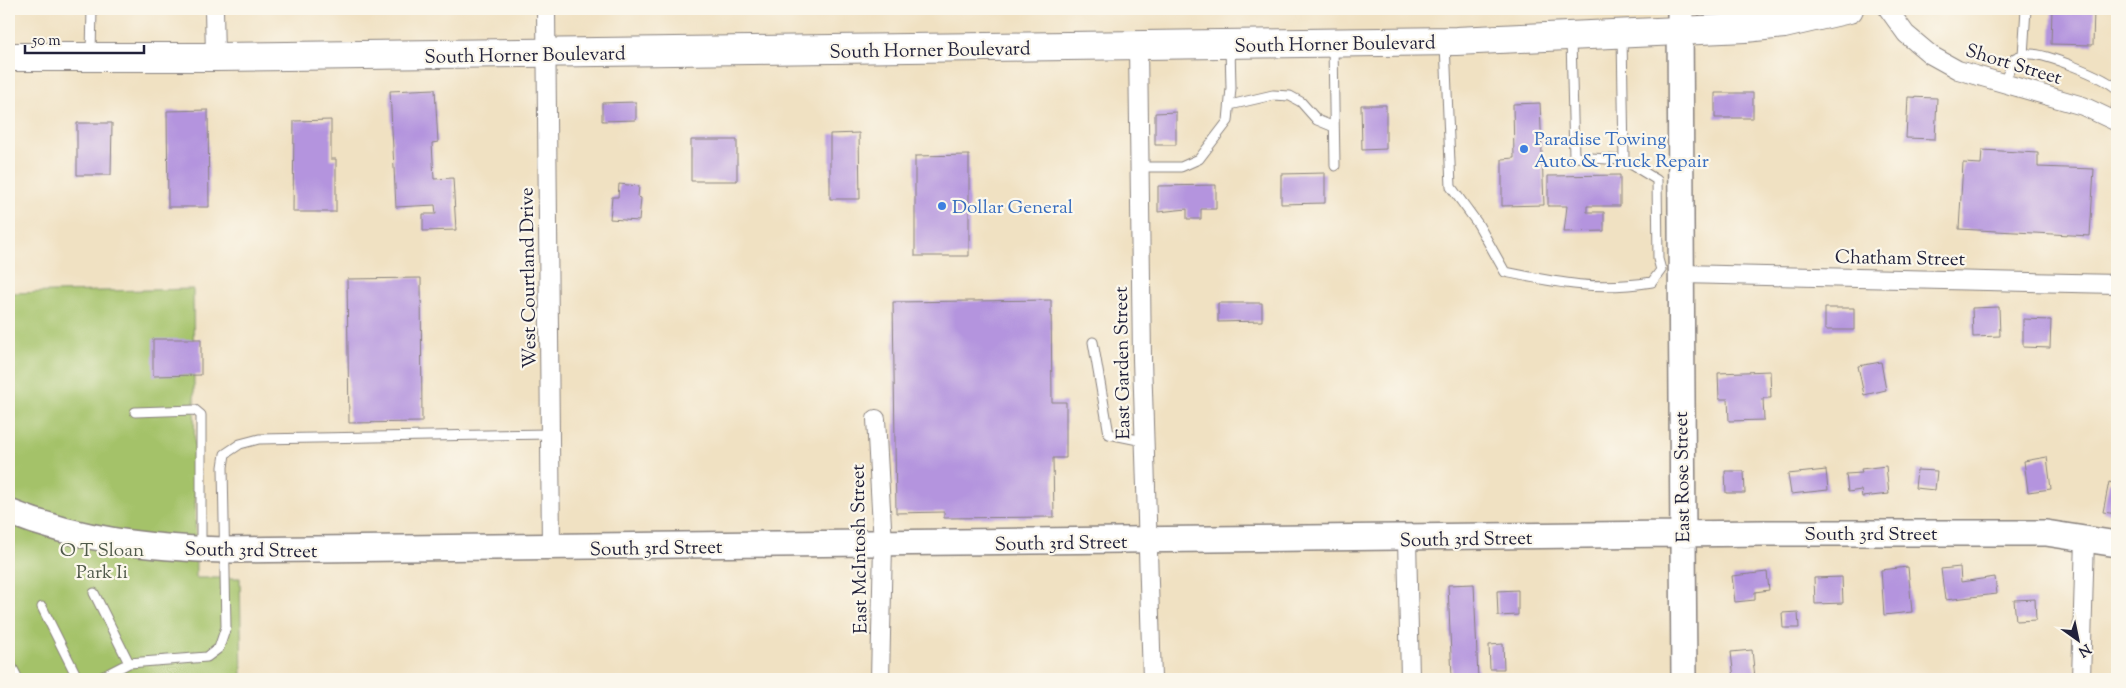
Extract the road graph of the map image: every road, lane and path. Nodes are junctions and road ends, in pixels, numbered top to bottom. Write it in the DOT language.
graph roads {
  1 [pos="92,9"];
  2 [pos="214,9"];
  3 [pos="364,9"];
  4 [pos="375,9"];
  5 [pos="546,9"];
  6 [pos="1888,9"];
  7 [pos="2026,9"];
  8 [pos="1837,10"];
  9 [pos="1680,20"];
  10 [pos="1622,34"];
  11 [pos="1571,36"];
  12 [pos="1445,42"];
  13 [pos="1332,43"];
  14 [pos="1230,44"];
  15 [pos="1138,46"];
  16 [pos="546,54"];
  17 [pos="2023,56"];
  18 [pos="9,57"];
  19 [pos="91,58"];
  20 [pos="215,58"];
  21 [pos="2003,84"];
  22 [pos="2117,89"];
  23 [pos="1230,105"];
  24 [pos="2116,116"];
  25 [pos="1334,127"];
  26 [pos="1624,160"];
  27 [pos="1335,166"];
  28 [pos="1139,167"];
  29 [pos="1671,272"];
  30 [pos="2117,284"];
  31 [pos="1094,342"];
  32 [pos="135,412"];
  33 [pos="876,419"];
  34 [pos="550,434"];
  35 [pos="1144,441"];
  36 [pos="9,512"];
  37 [pos="1682,535"];
  38 [pos="2085,538"];
  39 [pos="1407,539"];
  40 [pos="1146,541"];
  41 [pos="883,544"];
  42 [pos="2117,544"];
  43 [pos="551,548"];
  44 [pos="213,550"];
  45 [pos="94,593"];
  46 [pos="42,607"];
  47 [pos="9,661"];
  48 [pos="129,663"];
  49 [pos="18,679"];
  50 [pos="78,679"];
  51 [pos="98,679"];
  52 [pos="880,679"];
  53 [pos="1152,679"];
  54 [pos="1410,679"];
  55 [pos="1684,679"];
  56 [pos="2081,679"];
  1 -- 19 [label="lane"];
  2 -- 20 [label="street"];
  3 -- 4 [label="lane"];
  5 -- 16 [label="street, West Courtland Drive"];
  6 -- 21 [label="street, Short Street"];
  7 -- 17 [label="lane"];
  8 -- 9 [label="main road, South Horner Boulevard"];
  9 -- 10 [label="main road, South Horner Boulevard"];
  9 -- 29 [label="street, East Rose Street"];
  10 -- 11 [label="main road, South Horner Boulevard"];
  10 -- 26 [label="lane"];
  11 -- 12 [label="main road, South Horner Boulevard"];
  11 -- 26 [label="lane"];
  12 -- 13 [label="main road, South Horner Boulevard"];
  12 -- 29 [label="lane"];
  13 -- 14 [label="main road, South Horner Boulevard"];
  13 -- 25 [label="lane"];
  14 -- 15 [label="main road, South Horner Boulevard"];
  14 -- 23 [label="lane"];
  15 -- 16 [label="main road, South Horner Boulevard"];
  15 -- 28 [label="street, East Garden Street"];
  16 -- 20 [label="main road, South Horner Boulevard"];
  16 -- 34 [label="street, West Courtland Drive"];
  17 -- 21 [label="lane"];
  17 -- 22 [label="lane"];
  18 -- 19 [label="main road, South Horner Boulevard"];
  19 -- 20 [label="main road, South Horner Boulevard"];
  21 -- 24 [label="street, Short Street"];
  23 -- 25 [label="lane"];
  23 -- 28 [label="lane"];
  25 -- 27 [label="lane"];
  26 -- 29 [label="lane"];
  28 -- 35 [label="street, East Garden Street"];
  29 -- 30 [label="street, Chatham Street"];
  29 -- 37 [label="street, East Rose Street"];
  31 -- 35 [label="lane"];
  32 -- 44 [label="lane"];
  33 -- 41 [label="street, East McIntosh Street"];
  34 -- 43 [label="street, West Courtland Drive"];
  34 -- 44 [label="lane"];
  35 -- 40 [label="street, East Garden Street"];
  36 -- 44 [label="street, South 3rd Street"];
  37 -- 38 [label="street, South 3rd Street"];
  37 -- 39 [label="street, South 3rd Street"];
  37 -- 55 [label="street, East Rose Street"];
  38 -- 42 [label="street, South 3rd Street"];
  38 -- 56 [label="street"];
  39 -- 40 [label="street, South 3rd Street"];
  39 -- 54 [label="street"];
  40 -- 41 [label="street, South 3rd Street"];
  40 -- 53 [label="street, East Garden Street"];
  41 -- 43 [label="street, South 3rd Street"];
  41 -- 52 [label="street, East McIntosh Street"];
  43 -- 44 [label="street, South 3rd Street"];
  44 -- 48 [label="lane"];
  45 -- 48 [label="lane"];
  46 -- 50 [label="lane"];
  47 -- 49 [label="lane"];
  48 -- 51 [label="lane"];
}
